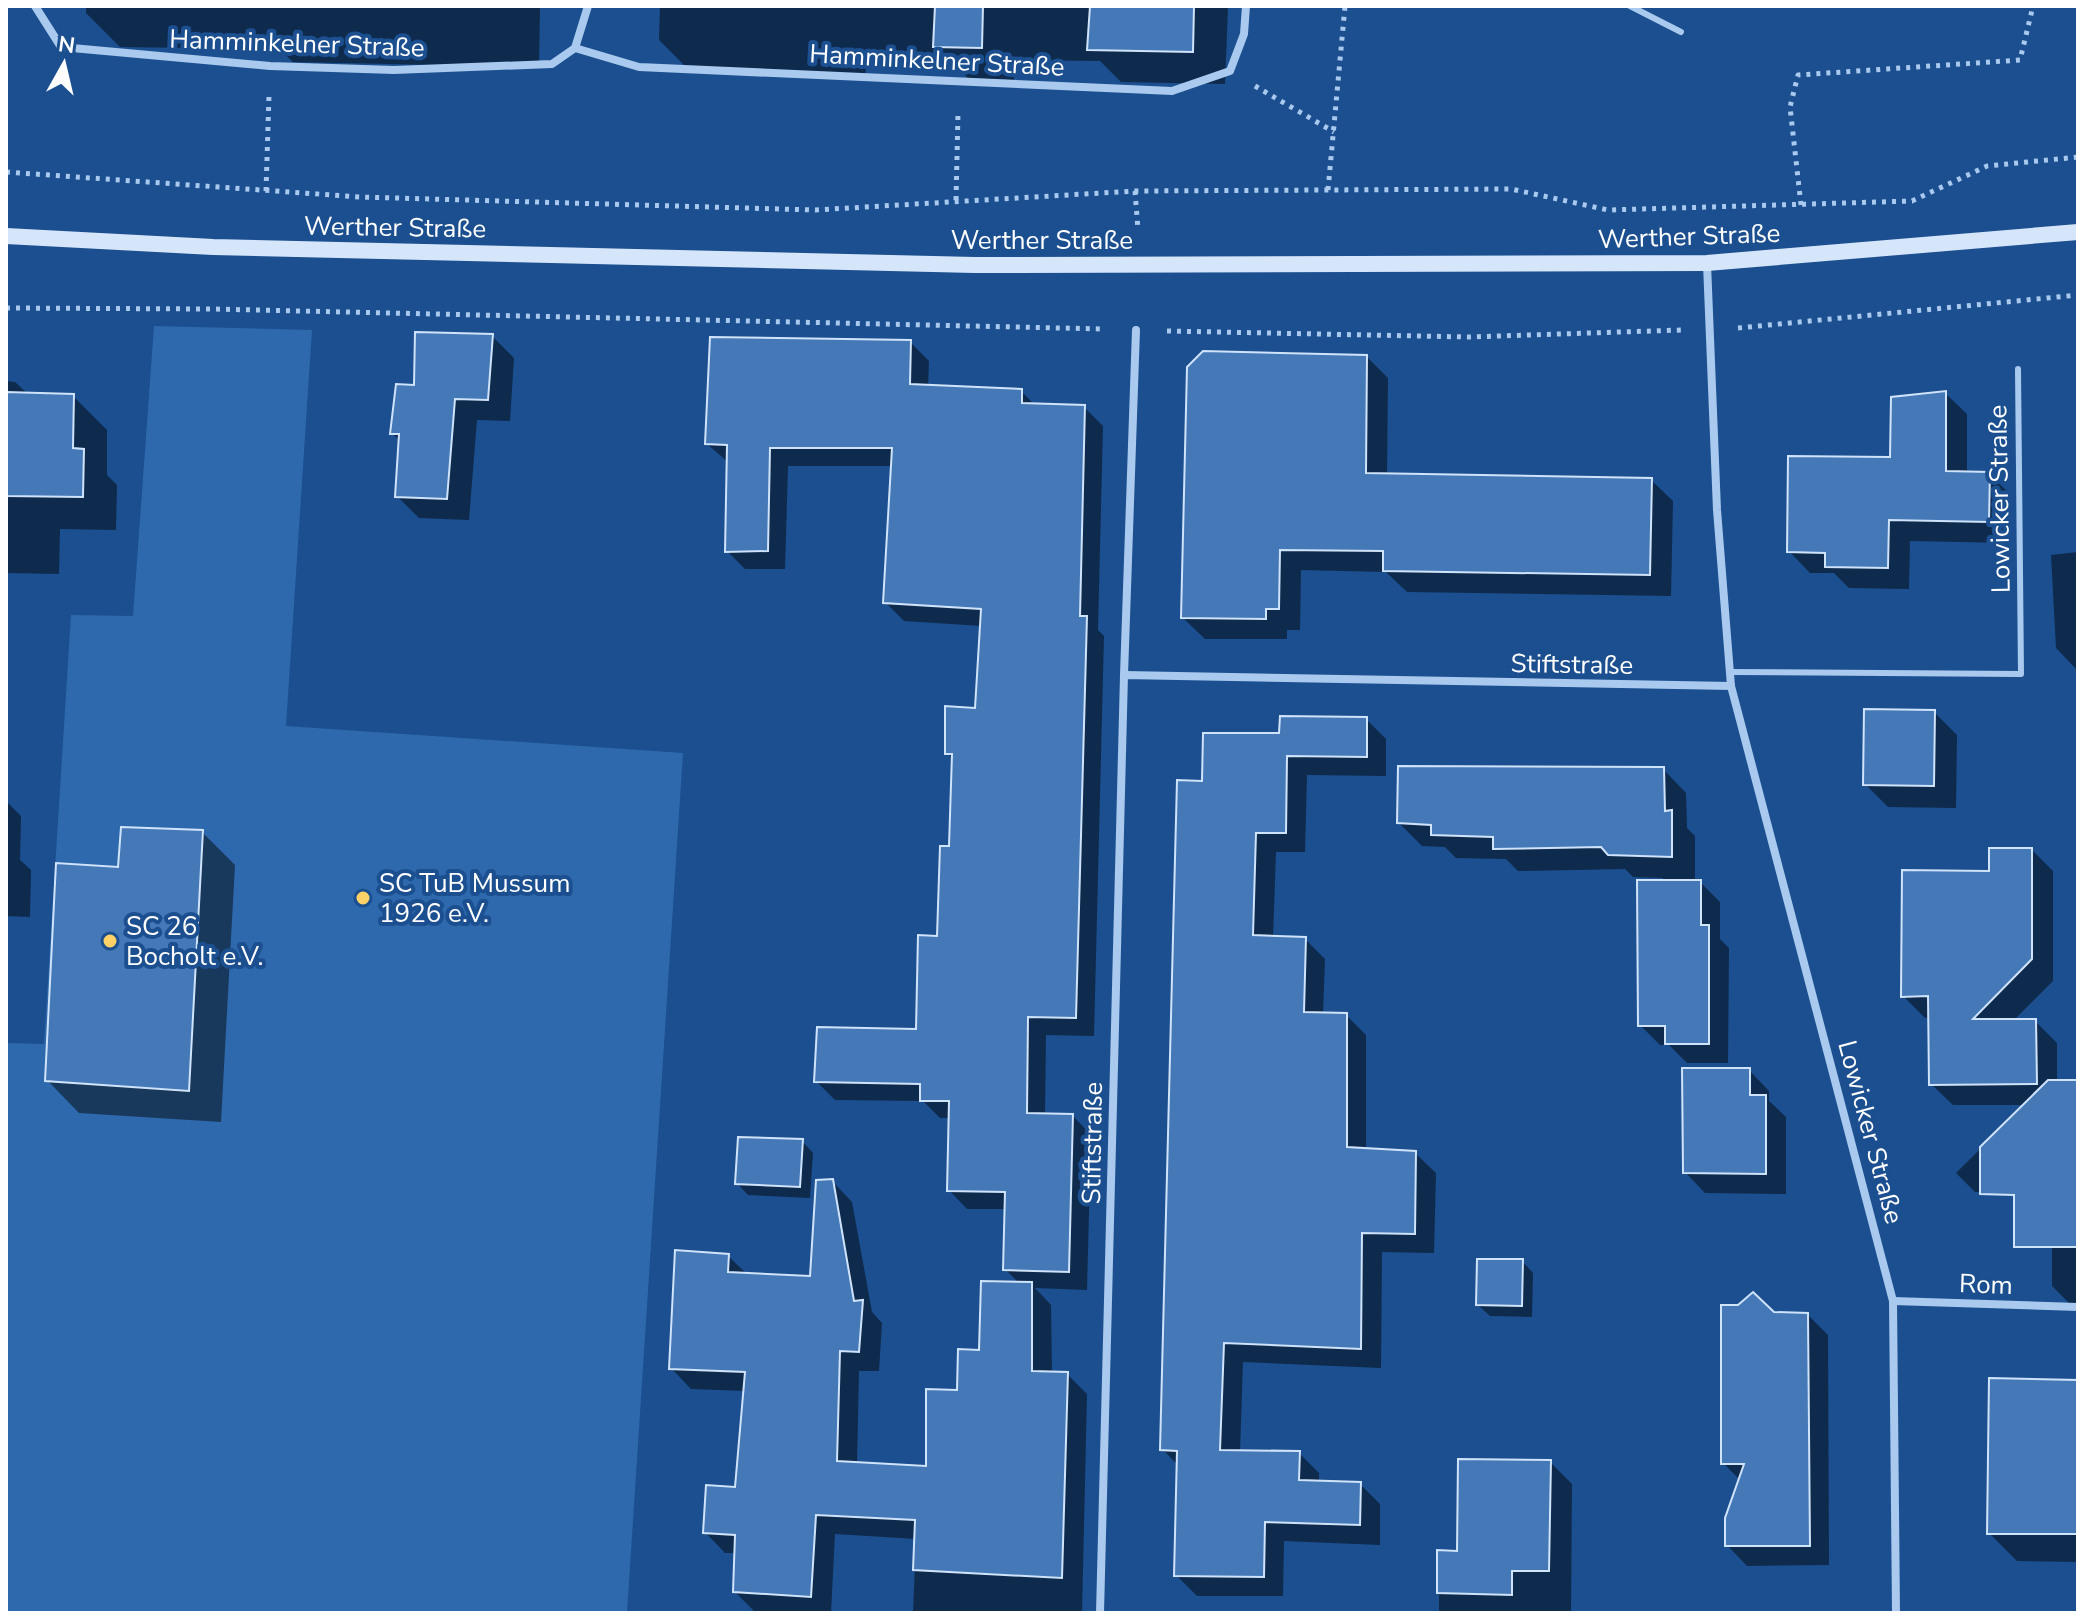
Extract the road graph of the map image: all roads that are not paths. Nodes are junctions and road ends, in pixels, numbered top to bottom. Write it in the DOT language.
graph roads {
  1 [pos="35,6"];
  2 [pos="588,6"];
  3 [pos="1246,6"];
  4 [pos="1630,6"];
  5 [pos="1681,32"];
  6 [pos="575,48"];
  7 [pos="2078,232"];
  8 [pos="6,236"];
  9 [pos="1707,263"];
  10 [pos="1136,330"];
  11 [pos="2018,369"];
  12 [pos="1730,672"];
  13 [pos="1124,675"];
  14 [pos="1731,686"];
  15 [pos="1893,1301"];
  16 [pos="2078,1307"];
  17 [pos="1100,1613"];
  18 [pos="1896,1613"];
  1 -- 6 [label="street, Hamminkelner Straße"];
  2 -- 6 [label="street"];
  3 -- 6 [label="street, Hamminkelner Straße"];
  4 -- 5 [label="lane"];
  7 -- 9 [label="main road, Werther Straße"];
  8 -- 9 [label="main road, Werther Straße"];
  9 -- 12 [label="street, Lowicker Straße"];
  10 -- 13 [label="street, Stiftstraße"];
  11 -- 12 [label="lane, Lowicker Straße"];
  12 -- 14 [label="street, Lowicker Straße"];
  13 -- 14 [label="street, Stiftstraße"];
  13 -- 17 [label="street, Stiftstraße"];
  14 -- 15 [label="street, Lowicker Straße"];
  15 -- 16 [label="street, Rom"];
  15 -- 18 [label="street, Lowicker Straße"];
}
